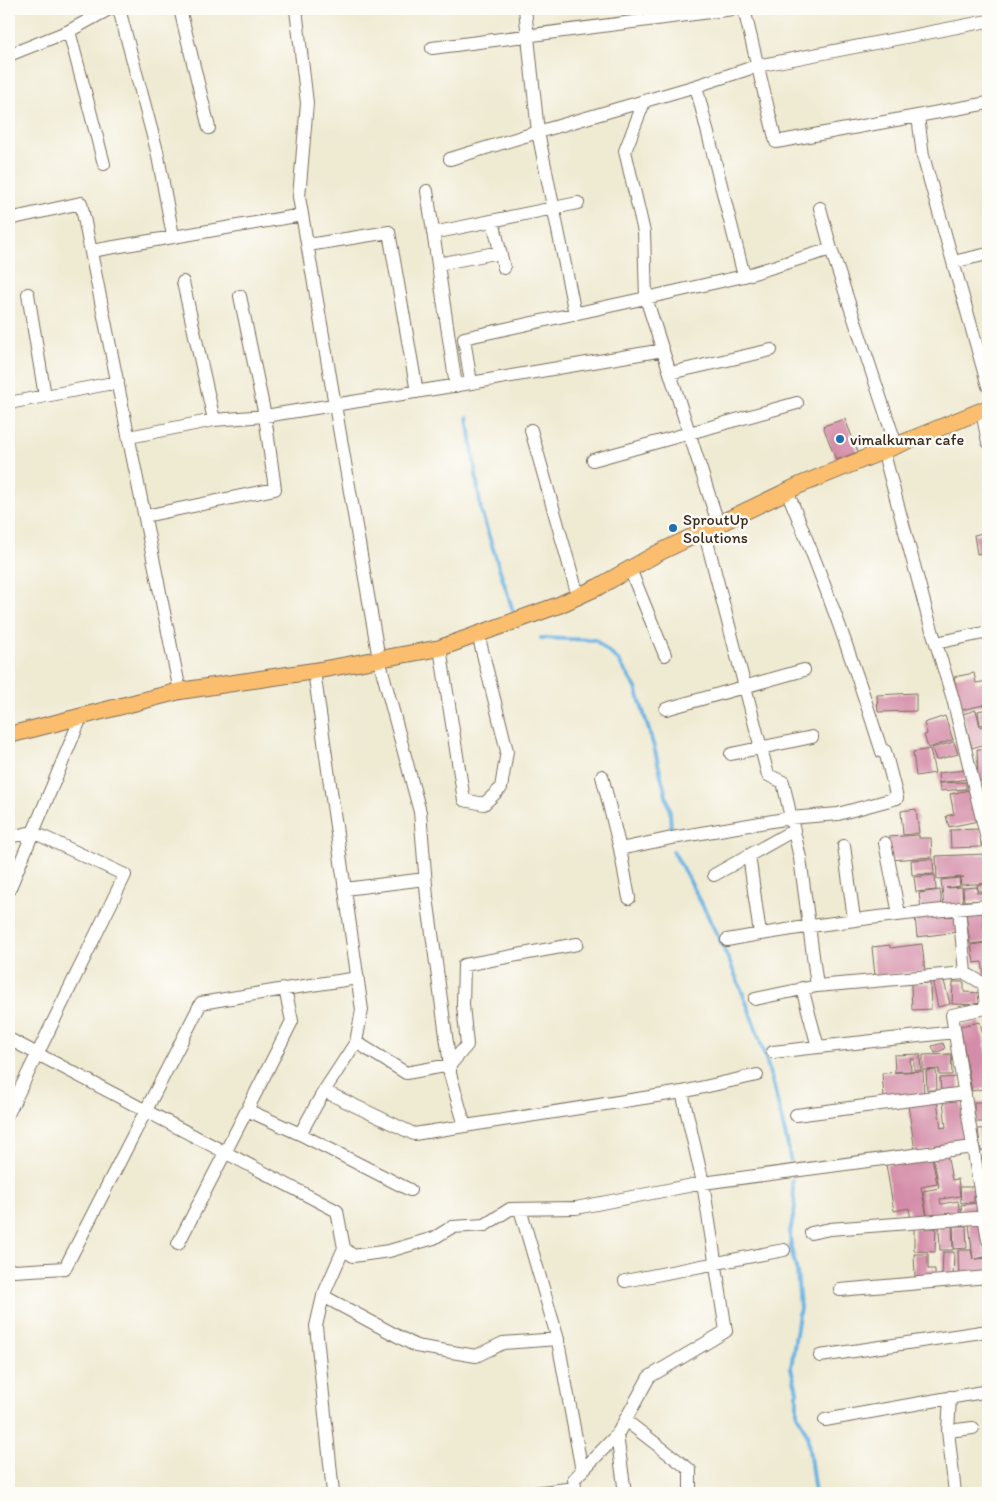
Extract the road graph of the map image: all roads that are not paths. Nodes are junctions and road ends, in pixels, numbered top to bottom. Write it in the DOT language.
graph roads {
  1 [pos="109,9"];
  2 [pos="119,9"];
  3 [pos="180,9"];
  4 [pos="296,9"];
  5 [pos="525,9"];
  6 [pos="733,9"];
  7 [pos="744,9"];
  8 [pos="988,21"];
  9 [pos="69,31"];
  10 [pos="529,36"];
  11 [pos="432,48"];
  12 [pos="9,55"];
  13 [pos="757,66"];
  14 [pos="696,86"];
  15 [pos="644,102"];
  16 [pos="988,103"];
  17 [pos="918,116"];
  18 [pos="209,128"];
  19 [pos="538,132"];
  20 [pos="450,160"];
  21 [pos="104,164"];
  22 [pos="427,191"];
  23 [pos="578,203"];
  24 [pos="820,208"];
  25 [pos="554,209"];
  26 [pos="302,215"];
  27 [pos="9,219"];
  28 [pos="494,221"];
  29 [pos="433,233"];
  30 [pos="174,236"];
  31 [pos="308,245"];
  32 [pos="831,249"];
  33 [pos="91,251"];
  34 [pos="500,252"];
  35 [pos="988,254"];
  36 [pos="953,262"];
  37 [pos="438,264"];
  38 [pos="504,268"];
  39 [pos="744,276"];
  40 [pos="183,282"];
  41 [pos="28,294"];
  42 [pos="240,296"];
  43 [pos="646,298"];
  44 [pos="575,314"];
  45 [pos="662,350"];
  46 [pos="771,350"];
  47 [pos="670,372"];
  48 [pos="118,382"];
  49 [pos="470,383"];
  50 [pos="456,386"];
  51 [pos="988,386"];
  52 [pos="417,392"];
  53 [pos="45,396"];
  54 [pos="9,403"];
  55 [pos="797,403"];
  56 [pos="336,405"];
  57 [pos="985,409"];
  58 [pos="265,416"];
  59 [pos="214,420"];
  60 [pos="531,430"];
  61 [pos="690,434"];
  62 [pos="129,437"];
  63 [pos="988,442"];
  64 [pos="890,447"];
  65 [pos="593,460"];
  66 [pos="787,491"];
  67 [pos="145,516"];
  68 [pos="711,527"];
  69 [pos="630,569"];
  70 [pos="578,596"];
  71 [pos="988,632"];
  72 [pos="478,634"];
  73 [pos="936,643"];
  74 [pos="440,648"];
  75 [pos="665,654"];
  76 [pos="379,659"];
  77 [pos="804,670"];
  78 [pos="314,671"];
  79 [pos="745,687"];
  80 [pos="180,691"];
  81 [pos="666,709"];
  82 [pos="82,716"];
  83 [pos="9,734"];
  84 [pos="812,737"];
  85 [pos="761,748"];
  86 [pos="731,754"];
  87 [pos="602,776"];
  88 [pos="792,824"];
  89 [pos="33,832"];
  90 [pos="9,837"];
  91 [pos="988,842"];
  92 [pos="885,843"];
  93 [pos="844,846"];
  94 [pos="620,849"];
  95 [pos="749,855"];
  96 [pos="714,875"];
  97 [pos="426,879"];
  98 [pos="345,888"];
  99 [pos="9,890"];
  100 [pos="629,898"];
  101 [pos="988,906"];
  102 [pos="959,908"];
  103 [pos="899,914"];
  104 [pos="854,919"];
  105 [pos="808,925"];
  106 [pos="760,934"];
  107 [pos="728,940"];
  108 [pos="577,944"];
  109 [pos="964,973"];
  110 [pos="358,978"];
  111 [pos="986,984"];
  112 [pos="817,986"];
  113 [pos="802,988"];
  114 [pos="286,989"];
  115 [pos="756,998"];
  116 [pos="955,1032"];
  117 [pos="9,1039"];
  118 [pos="356,1042"];
  119 [pos="818,1047"];
  120 [pos="774,1052"];
  121 [pos="38,1054"];
  122 [pos="450,1065"];
  123 [pos="757,1075"];
  124 [pos="324,1091"];
  125 [pos="682,1092"];
  126 [pos="964,1093"];
  127 [pos="247,1110"];
  128 [pos="146,1111"];
  129 [pos="9,1112"];
  130 [pos="796,1115"];
  131 [pos="465,1126"];
  132 [pos="300,1134"];
  133 [pos="973,1147"];
  134 [pos="225,1152"];
  135 [pos="703,1183"];
  136 [pos="410,1190"];
  137 [pos="520,1209"];
  138 [pos="986,1217"];
  139 [pos="811,1233"];
  140 [pos="988,1240"];
  141 [pos="178,1244"];
  142 [pos="344,1248"];
  143 [pos="784,1250"];
  144 [pos="716,1263"];
  145 [pos="9,1268"];
  146 [pos="988,1277"];
  147 [pos="626,1281"];
  148 [pos="840,1290"];
  149 [pos="323,1296"];
  150 [pos="988,1330"];
  151 [pos="558,1340"];
  152 [pos="820,1356"];
  153 [pos="988,1391"];
  154 [pos="950,1397"];
  155 [pos="625,1420"];
  156 [pos="825,1420"];
  157 [pos="973,1428"];
  158 [pos="948,1431"];
  159 [pos="617,1435"];
  160 [pos="582,1471"];
  161 [pos="575,1491"];
  162 [pos="333,1493"];
  163 [pos="534,1493"];
  164 [pos="625,1493"];
  165 [pos="690,1493"];
  166 [pos="955,1493"];
  1 -- 9 [label="street"];
  2 -- 30 [label="street"];
  3 -- 18 [label="street"];
  4 -- 26 [label="street"];
  5 -- 10 [label="street"];
  6 -- 10 [label="street"];
  7 -- 13 [label="street"];
  8 -- 13 [label="street"];
  9 -- 12 [label="street"];
  9 -- 21 [label="street"];
  10 -- 11 [label="street"];
  10 -- 19 [label="street"];
  13 -- 14 [label="street"];
  13 -- 17 [label="street"];
  14 -- 15 [label="street"];
  14 -- 39 [label="street"];
  15 -- 19 [label="street"];
  15 -- 43 [label="street"];
  16 -- 17 [label="street"];
  17 -- 36 [label="street"];
  19 -- 20 [label="street"];
  19 -- 25 [label="street"];
  22 -- 29 [label="street"];
  23 -- 25 [label="street"];
  24 -- 32 [label="street"];
  25 -- 28 [label="street"];
  25 -- 44 [label="street"];
  26 -- 30 [label="street"];
  26 -- 31 [label="street"];
  27 -- 33 [label="street"];
  28 -- 29 [label="street"];
  28 -- 34 [label="street"];
  29 -- 37 [label="street"];
  30 -- 33 [label="street"];
  31 -- 52 [label="street"];
  31 -- 56 [label="street"];
  32 -- 39 [label="street"];
  32 -- 64 [label="street"];
  33 -- 48 [label="street"];
  34 -- 37 [label="street"];
  34 -- 38 [label="street"];
  35 -- 36 [label="street"];
  36 -- 51 [label="street"];
  37 -- 50 [label="street"];
  39 -- 43 [label="street"];
  40 -- 59 [label="street"];
  41 -- 53 [label="street"];
  42 -- 58 [label="street"];
  43 -- 44 [label="street"];
  43 -- 45 [label="street"];
  44 -- 49 [label="street"];
  45 -- 47 [label="street"];
  45 -- 49 [label="street"];
  46 -- 47 [label="street"];
  47 -- 61 [label="street"];
  48 -- 53 [label="street"];
  48 -- 62 [label="street"];
  49 -- 50 [label="street"];
  50 -- 52 [label="street"];
  52 -- 56 [label="street"];
  53 -- 54 [label="street"];
  55 -- 61 [label="street"];
  56 -- 58 [label="street"];
  56 -- 76 [label="street"];
  57 -- 63 [label="street"];
  57 -- 64 [label="main road"];
  58 -- 59 [label="street"];
  58 -- 67 [label="street"];
  59 -- 62 [label="street"];
  60 -- 70 [label="street"];
  61 -- 65 [label="street"];
  61 -- 68 [label="street"];
  62 -- 67 [label="street"];
  64 -- 66 [label="main road"];
  64 -- 73 [label="street"];
  66 -- 68 [label="main road"];
  66 -- 88 [label="street"];
  67 -- 80 [label="street"];
  68 -- 69 [label="main road"];
  68 -- 79 [label="street"];
  69 -- 70 [label="main road"];
  69 -- 75 [label="street"];
  70 -- 72 [label="main road"];
  71 -- 73 [label="street"];
  72 -- 74 [label="main road"];
  72 -- 74 [label="street"];
  73 -- 91 [label="street"];
  74 -- 76 [label="main road"];
  76 -- 78 [label="main road"];
  76 -- 97 [label="street"];
  77 -- 79 [label="street"];
  78 -- 80 [label="main road"];
  78 -- 98 [label="street"];
  79 -- 81 [label="street"];
  79 -- 85 [label="street"];
  80 -- 82 [label="main road"];
  82 -- 83 [label="main road"];
  82 -- 89 [label="street"];
  84 -- 85 [label="street"];
  85 -- 86 [label="street"];
  85 -- 88 [label="street"];
  87 -- 94 [label="street"];
  88 -- 94 [label="street"];
  88 -- 95 [label="street"];
  88 -- 105 [label="street"];
  89 -- 90 [label="street"];
  89 -- 99 [label="street"];
  89 -- 121 [label="street"];
  92 -- 103 [label="street"];
  93 -- 104 [label="street"];
  94 -- 100 [label="street"];
  95 -- 96 [label="street"];
  95 -- 106 [label="street"];
  97 -- 98 [label="street"];
  97 -- 122 [label="street"];
  98 -- 110 [label="street"];
  101 -- 102 [label="street"];
  102 -- 103 [label="street"];
  102 -- 109 [label="street"];
  103 -- 104 [label="street"];
  104 -- 105 [label="street"];
  105 -- 106 [label="street"];
  105 -- 112 [label="street"];
  106 -- 107 [label="street"];
  108 -- 122 [label="street"];
  109 -- 111 [label="street"];
  109 -- 112 [label="street"];
  110 -- 114 [label="street"];
  110 -- 118 [label="street"];
  111 -- 116 [label="street"];
  112 -- 113 [label="street"];
  113 -- 115 [label="street"];
  113 -- 119 [label="street"];
  114 -- 127 [label="street"];
  114 -- 128 [label="street"];
  116 -- 119 [label="street"];
  116 -- 126 [label="street"];
  117 -- 121 [label="street"];
  118 -- 122 [label="street"];
  118 -- 124 [label="street"];
  119 -- 120 [label="street"];
  121 -- 128 [label="street"];
  121 -- 129 [label="street"];
  122 -- 131 [label="street"];
  123 -- 125 [label="street"];
  124 -- 131 [label="street"];
  124 -- 132 [label="street"];
  125 -- 131 [label="street"];
  125 -- 135 [label="street"];
  126 -- 130 [label="street"];
  126 -- 133 [label="street"];
  127 -- 132 [label="street"];
  127 -- 134 [label="street"];
  128 -- 134 [label="street"];
  128 -- 145 [label="street"];
  132 -- 136 [label="street"];
  133 -- 135 [label="street"];
  133 -- 138 [label="street"];
  134 -- 141 [label="street"];
  134 -- 142 [label="street"];
  135 -- 137 [label="street"];
  135 -- 144 [label="street"];
  137 -- 142 [label="street"];
  137 -- 151 [label="street"];
  138 -- 139 [label="street"];
  138 -- 140 [label="street"];
  142 -- 149 [label="street"];
  143 -- 144 [label="street"];
  144 -- 147 [label="street"];
  144 -- 155 [label="street"];
  146 -- 148 [label="street"];
  149 -- 151 [label="street"];
  149 -- 162 [label="street"];
  150 -- 152 [label="street"];
  151 -- 160 [label="street"];
  153 -- 154 [label="street"];
  154 -- 156 [label="street"];
  154 -- 158 [label="street"];
  155 -- 159 [label="street"];
  155 -- 165 [label="street"];
  157 -- 158 [label="street"];
  158 -- 166 [label="street"];
  159 -- 160 [label="street"];
  159 -- 164 [label="street"];
  160 -- 161 [label="street"];
  161 -- 163 [label="street"];
}
